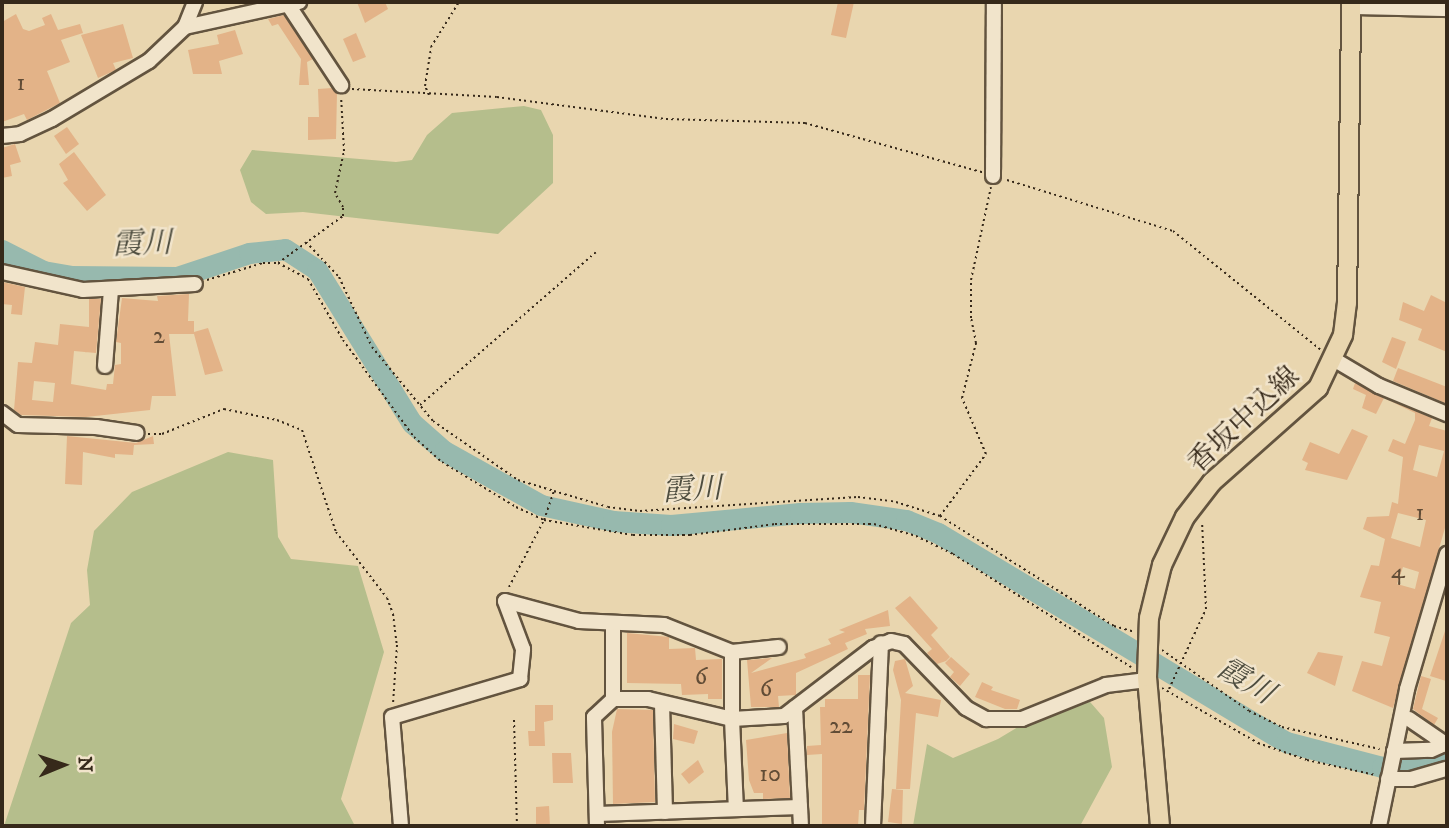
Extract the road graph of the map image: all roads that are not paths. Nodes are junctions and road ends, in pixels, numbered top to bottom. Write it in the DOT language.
graph roads {
  1 [pos="195,2"];
  2 [pos="995,2"];
  3 [pos="294,4"];
  4 [pos="1351,5"];
  5 [pos="1447,9"];
  6 [pos="185,27"];
  7 [pos="341,85"];
  8 [pos="2,136"];
  9 [pos="992,176"];
  10 [pos="2,272"];
  11 [pos="195,284"];
  12 [pos="111,289"];
  13 [pos="1335,360"];
  14 [pos="105,366"];
  15 [pos="2,413"];
  16 [pos="1447,414"];
  17 [pos="137,433"];
  18 [pos="1447,554"];
  19 [pos="613,623"];
  20 [pos="881,643"];
  21 [pos="779,648"];
  22 [pos="732,652"];
  23 [pos="1147,679"];
  24 [pos="613,699"];
  25 [pos="663,704"];
  26 [pos="795,708"];
  27 [pos="732,719"];
  28 [pos="1409,719"];
  29 [pos="1446,744"];
  30 [pos="1393,754"];
  31 [pos="1447,769"];
  32 [pos="1388,777"];
  33 [pos="800,807"];
  34 [pos="736,809"];
  35 [pos="665,812"];
  36 [pos="597,820"];
  37 [pos="401,826"];
  38 [pos="801,826"];
  39 [pos="873,826"];
  40 [pos="1160,826"];
  41 [pos="1379,826"];
  1 -- 6 [label="street"];
  2 -- 9 [label="street"];
  3 -- 6 [label="street"];
  3 -- 7 [label="street"];
  4 -- 5 [label="street"];
  4 -- 13 [label="main road, 香坂中込線"];
  6 -- 8 [label="street"];
  10 -- 12 [label="street"];
  11 -- 12 [label="street"];
  12 -- 14 [label="street"];
  13 -- 16 [label="street"];
  13 -- 23 [label="main road, 香坂中込線"];
  15 -- 17 [label="street"];
  18 -- 30 [label="street"];
  19 -- 22 [label="street"];
  19 -- 24 [label="street"];
  19 -- 37 [label="street"];
  20 -- 23 [label="street"];
  20 -- 26 [label="street"];
  20 -- 39 [label="street"];
  21 -- 22 [label="street"];
  22 -- 27 [label="street"];
  23 -- 40 [label="main road, 香坂中込線"];
  24 -- 25 [label="street"];
  24 -- 36 [label="street"];
  25 -- 27 [label="street"];
  25 -- 35 [label="street"];
  26 -- 27 [label="street"];
  26 -- 33 [label="street"];
  27 -- 34 [label="street"];
  28 -- 29 [label="street"];
  29 -- 30 [label="street"];
  30 -- 32 [label="street"];
  31 -- 32 [label="street"];
  32 -- 41 [label="street"];
  33 -- 34 [label="street"];
  33 -- 38 [label="street"];
  34 -- 35 [label="street"];
  35 -- 36 [label="street"];
}
